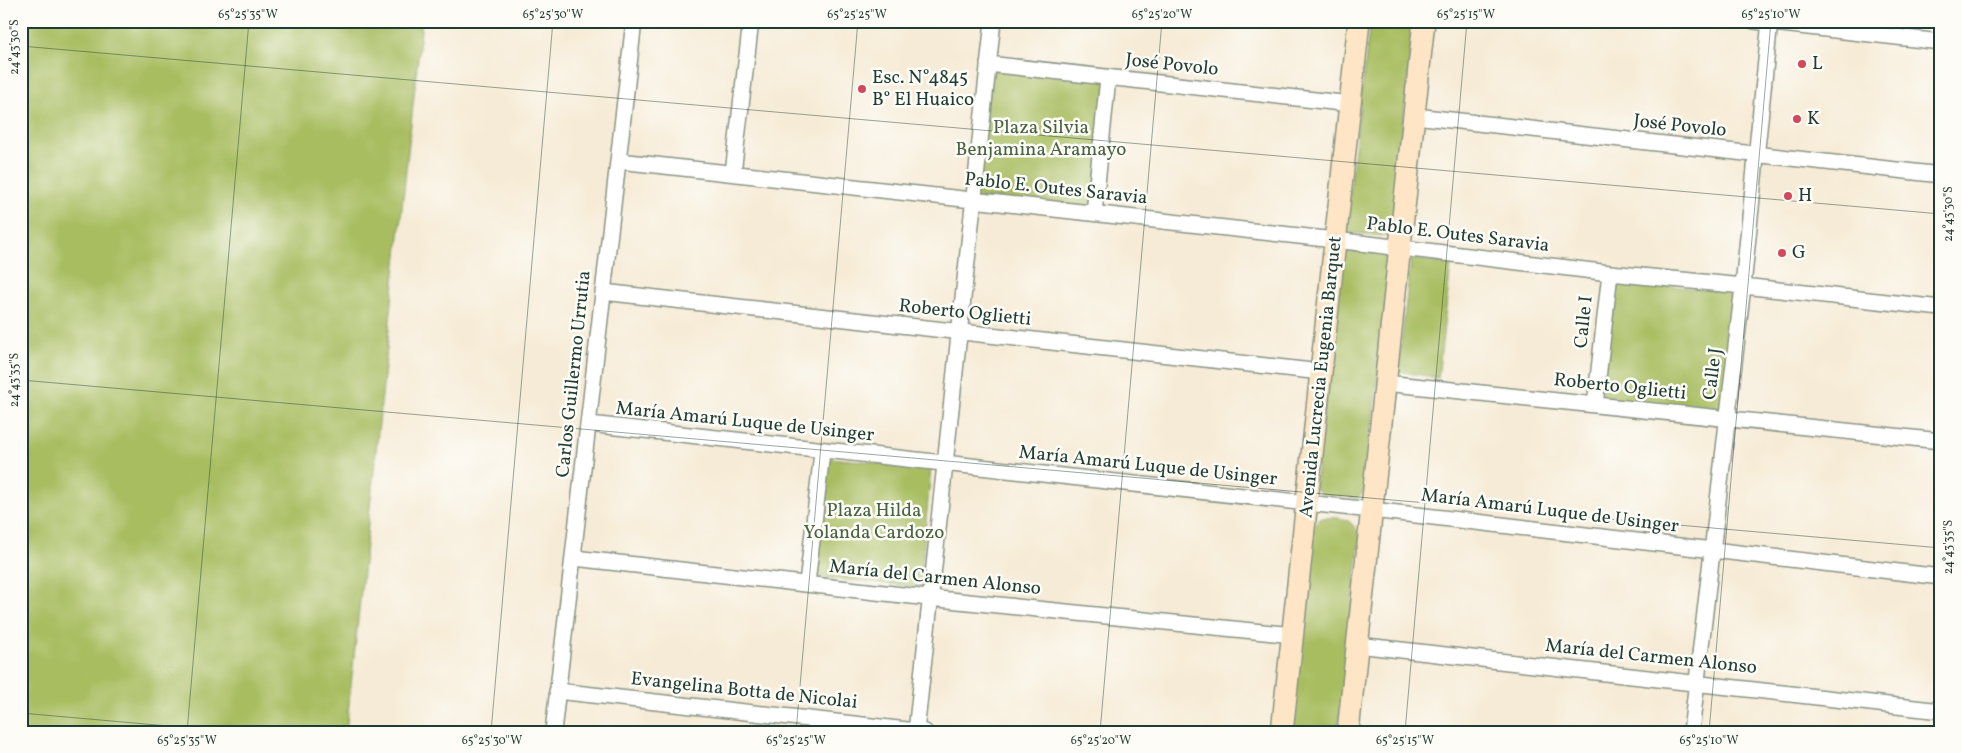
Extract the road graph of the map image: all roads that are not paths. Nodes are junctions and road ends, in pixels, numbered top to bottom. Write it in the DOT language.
graph roads {
  1 [pos="634,21"];
  2 [pos="751,21"];
  3 [pos="993,21"];
  4 [pos="1359,21"];
  5 [pos="1424,21"];
  6 [pos="1754,21"];
  7 [pos="1770,22"];
  8 [pos="1941,42"];
  9 [pos="988,64"];
  10 [pos="1108,78"];
  11 [pos="1351,104"];
  12 [pos="1415,116"];
  13 [pos="1756,155"];
  14 [pos="619,160"];
  15 [pos="732,173"];
  16 [pos="1941,175"];
  17 [pos="973,200"];
  18 [pos="1094,213"];
  19 [pos="1335,240"];
  20 [pos="1400,248"];
  21 [pos="1610,273"];
  22 [pos="1743,286"];
  23 [pos="603,292"];
  24 [pos="1941,308"];
  25 [pos="959,333"];
  26 [pos="1321,372"];
  27 [pos="1385,383"];
  28 [pos="1595,405"];
  29 [pos="1728,418"];
  30 [pos="589,424"];
  31 [pos="1941,441"];
  32 [pos="822,452"];
  33 [pos="944,463"];
  34 [pos="1308,504"];
  35 [pos="1371,510"];
  36 [pos="1712,550"];
  37 [pos="574,558"];
  38 [pos="1941,577"];
  39 [pos="807,584"];
  40 [pos="929,598"];
  41 [pos="1293,635"];
  42 [pos="1357,645"];
  43 [pos="1697,682"];
  44 [pos="558,691"];
  45 [pos="1941,711"];
  46 [pos="919,731"];
  47 [pos="553,732"];
  48 [pos="1282,732"];
  49 [pos="1348,732"];
  50 [pos="1691,732"];
  1 -- 14 [label="street, Carlos Guillermo Urrutia"];
  2 -- 15 [label="street"];
  3 -- 9 [label="street"];
  4 -- 11 [label="street, Avenida Lucrecia Eugenia Barquet"];
  5 -- 12 [label="street"];
  6 -- 7 [label="street"];
  7 -- 8 [label="street"];
  7 -- 13 [label="street, Calle J"];
  9 -- 10 [label="street, José Povolo"];
  9 -- 17 [label="street"];
  10 -- 11 [label="street, José Povolo"];
  10 -- 18 [label="street"];
  11 -- 19 [label="street, Avenida Lucrecia Eugenia Barquet"];
  12 -- 13 [label="street, José Povolo"];
  12 -- 20 [label="street"];
  13 -- 16 [label="street, José Povolo"];
  13 -- 22 [label="street, Calle J"];
  14 -- 15 [label="street, Pablo E. Outes Saravia"];
  14 -- 23 [label="street, Carlos Guillermo Urrutia"];
  15 -- 17 [label="street, Pablo E. Outes Saravia"];
  17 -- 18 [label="street, Pablo E. Outes Saravia"];
  17 -- 25 [label="street"];
  18 -- 19 [label="street, Pablo E. Outes Saravia"];
  19 -- 20 [label="street, Pablo E. Outes Saravia"];
  19 -- 26 [label="street, Avenida Lucrecia Eugenia Barquet"];
  20 -- 21 [label="street, Pablo E. Outes Saravia"];
  20 -- 27 [label="street"];
  21 -- 22 [label="street, Pablo E. Outes Saravia"];
  21 -- 28 [label="street, Calle I"];
  22 -- 24 [label="street, Pablo E. Outes Saravia"];
  22 -- 29 [label="street, Calle J"];
  23 -- 25 [label="street, Roberto Oglietti"];
  23 -- 30 [label="street, Carlos Guillermo Urrutia"];
  25 -- 26 [label="street, Roberto Oglietti"];
  25 -- 33 [label="street"];
  26 -- 34 [label="street, Avenida Lucrecia Eugenia Barquet"];
  27 -- 28 [label="street, Roberto Oglietti"];
  27 -- 35 [label="street"];
  28 -- 29 [label="street, Roberto Oglietti"];
  29 -- 31 [label="street, Roberto Oglietti"];
  29 -- 36 [label="street, Calle J"];
  30 -- 32 [label="street, María Amarú Luque de Usinger"];
  30 -- 37 [label="street, Carlos Guillermo Urrutia"];
  32 -- 33 [label="street, María Amarú Luque de Usinger"];
  32 -- 39 [label="street"];
  33 -- 34 [label="street, María Amarú Luque de Usinger"];
  33 -- 40 [label="street"];
  34 -- 35 [label="street, María Amarú Luque de Usinger"];
  34 -- 41 [label="street, Avenida Lucrecia Eugenia Barquet"];
  35 -- 36 [label="street, María Amarú Luque de Usinger"];
  35 -- 42 [label="street"];
  36 -- 38 [label="street, María Amarú Luque de Usinger"];
  36 -- 43 [label="street, Calle J"];
  37 -- 39 [label="street, María del Carmen Alonso"];
  37 -- 44 [label="street, Carlos Guillermo Urrutia"];
  39 -- 40 [label="street, María del Carmen Alonso"];
  40 -- 41 [label="street, María del Carmen Alonso"];
  40 -- 46 [label="street"];
  41 -- 48 [label="street, Avenida Lucrecia Eugenia Barquet"];
  42 -- 43 [label="street, María del Carmen Alonso"];
  42 -- 49 [label="street"];
  43 -- 45 [label="street, María del Carmen Alonso"];
  43 -- 50 [label="street, Calle J"];
  44 -- 46 [label="street, Evangelina Botta de Nicolai"];
  44 -- 47 [label="street, Carlos Guillermo Urrutia"];
}
